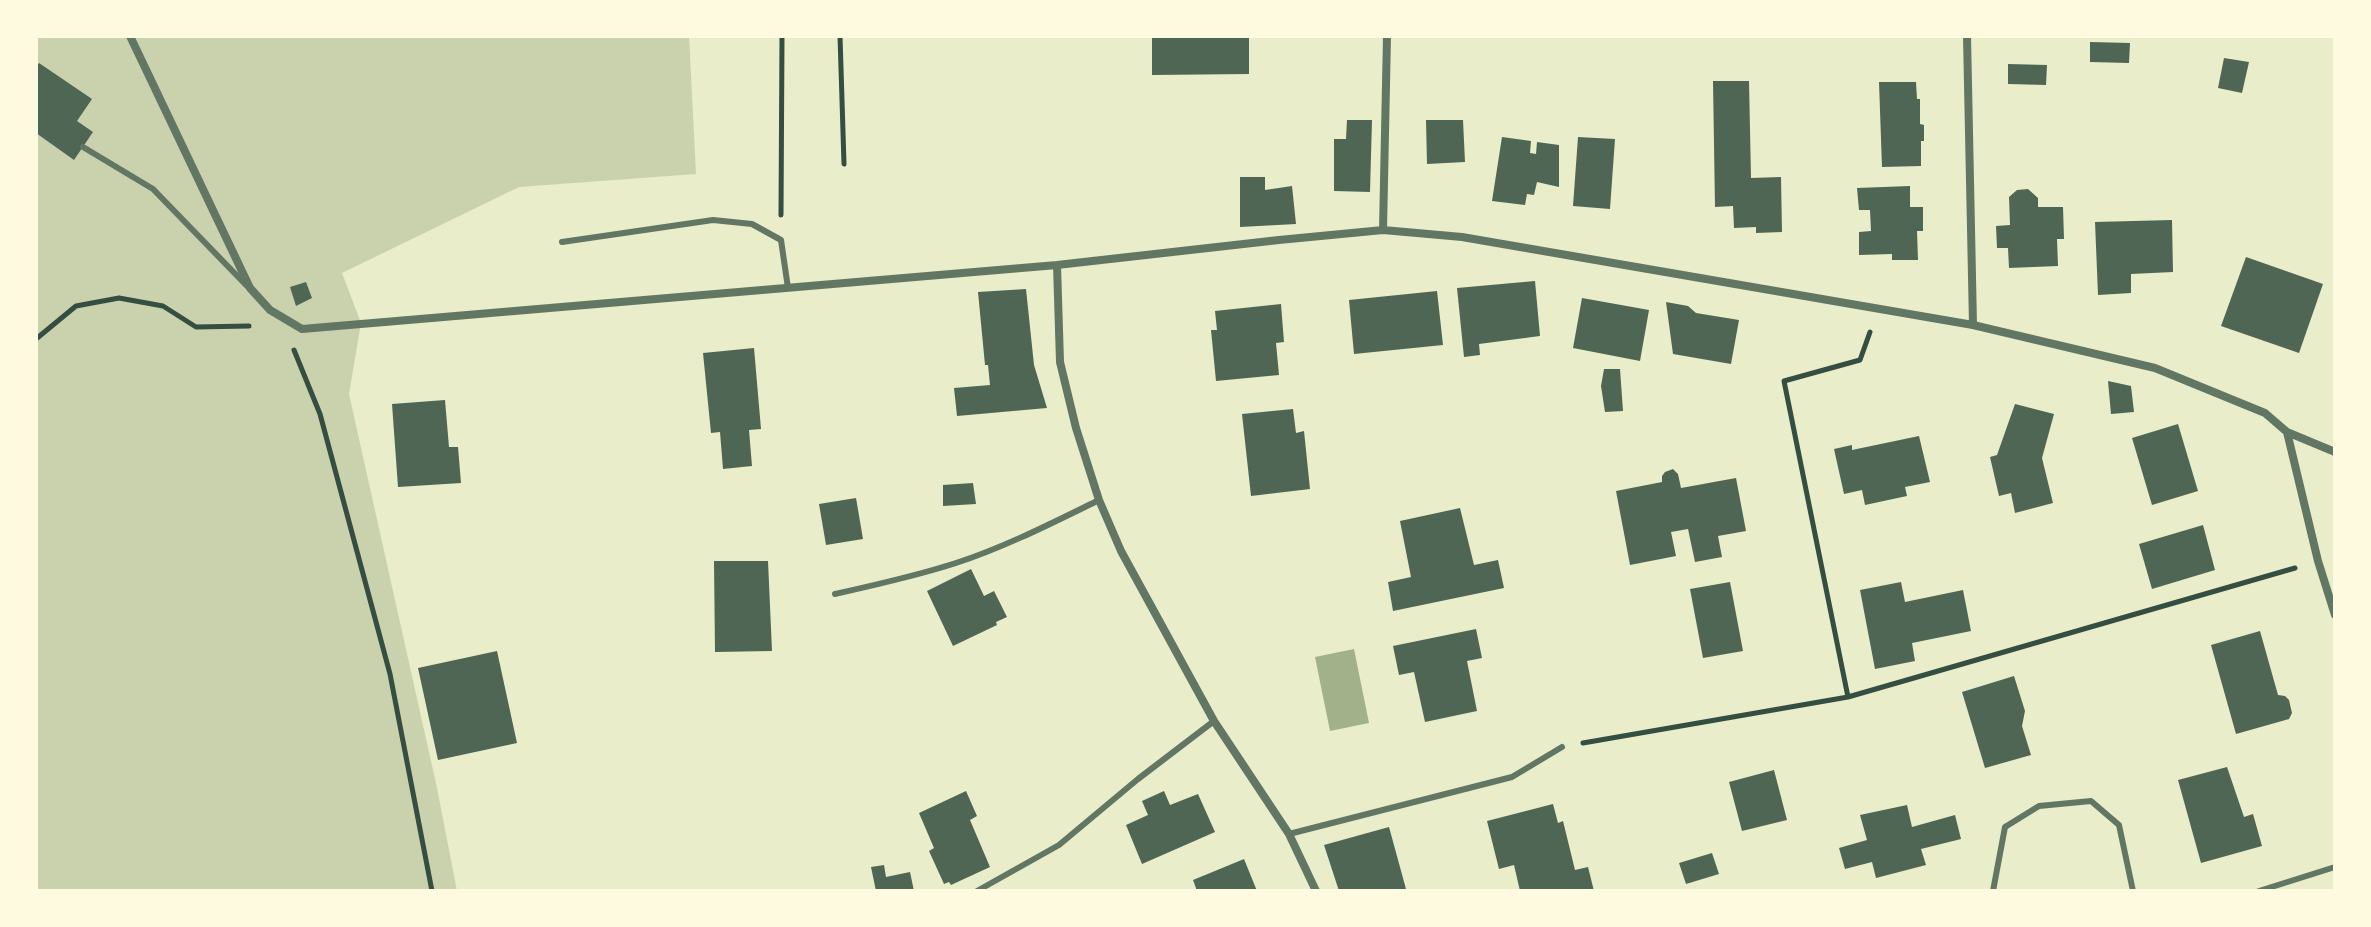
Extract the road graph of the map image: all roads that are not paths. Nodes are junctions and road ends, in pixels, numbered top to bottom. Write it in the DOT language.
graph roads {
  1 [pos="130,36"];
  2 [pos="1387,36"];
  3 [pos="1967,36"];
  4 [pos="83,147"];
  5 [pos="1383,230"];
  6 [pos="562,242"];
  7 [pos="1057,265"];
  8 [pos="250,288"];
  9 [pos="788,288"];
  10 [pos="1973,325"];
  11 [pos="2287,432"];
  12 [pos="2335,452"];
  13 [pos="1099,500"];
  14 [pos="835,594"];
  15 [pos="2335,615"];
  16 [pos="1214,721"];
  17 [pos="1562,747"];
  18 [pos="1289,834"];
  19 [pos="2335,867"];
  20 [pos="977,891"];
  21 [pos="1316,891"];
  22 [pos="1993,891"];
  23 [pos="2133,891"];
  24 [pos="2259,891"];
  1 -- 8 [label="street"];
  2 -- 5 [label="street"];
  3 -- 10 [label="street"];
  4 -- 8 [label="lane"];
  5 -- 7 [label="street"];
  5 -- 10 [label="street"];
  6 -- 9 [label="lane"];
  7 -- 9 [label="street"];
  7 -- 13 [label="street"];
  8 -- 9 [label="street"];
  10 -- 11 [label="street"];
  11 -- 12 [label="street"];
  11 -- 15 [label="street"];
  13 -- 14 [label="lane"];
  13 -- 16 [label="street"];
  16 -- 18 [label="street"];
  16 -- 20 [label="lane"];
  17 -- 18 [label="lane"];
  18 -- 21 [label="street"];
  19 -- 24 [label="lane"];
  22 -- 23 [label="lane"];
}
